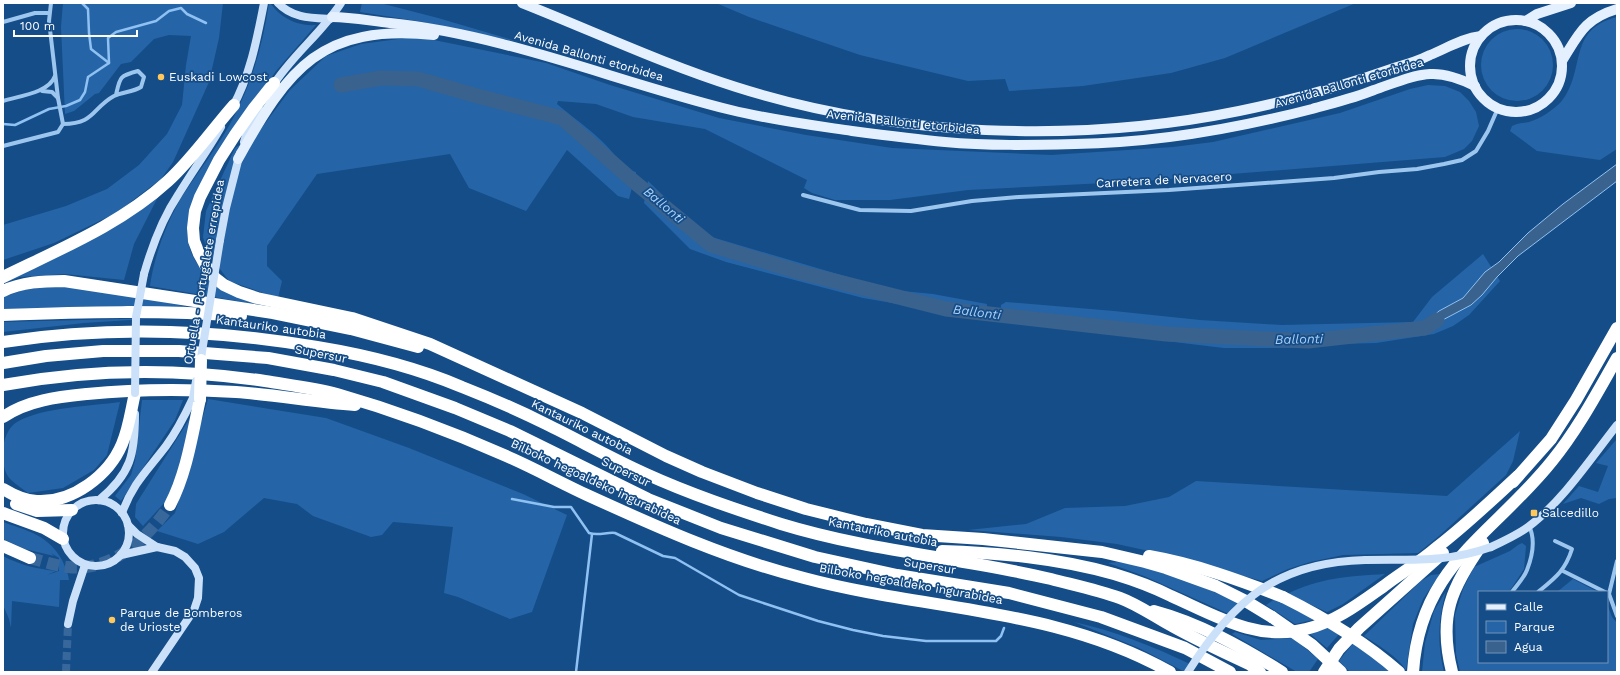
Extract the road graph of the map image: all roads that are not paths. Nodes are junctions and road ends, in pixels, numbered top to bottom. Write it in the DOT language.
graph roads {
  1 [pos="51,3"];
  2 [pos="264,3"];
  3 [pos="278,3"];
  4 [pos="341,3"];
  5 [pos="522,3"];
  6 [pos="1571,3"];
  7 [pos="1617,9"];
  8 [pos="49,13"];
  9 [pos="331,18"];
  10 [pos="1526,21"];
  11 [pos="3,22"];
  12 [pos="1481,36"];
  13 [pos="484,40"];
  14 [pos="1562,61"];
  15 [pos="55,74"];
  16 [pos="274,83"];
  17 [pos="1475,86"];
  18 [pos="39,90"];
  19 [pos="116,95"];
  20 [pos="58,98"];
  21 [pos="3,101"];
  22 [pos="234,105"];
  23 [pos="1498,108"];
  24 [pos="63,124"];
  25 [pos="3,146"];
  26 [pos="238,160"];
  27 [pos="803,195"];
  28 [pos="49,254"];
  29 [pos="3,268"];
  30 [pos="3,277"];
  31 [pos="3,291"];
  32 [pos="3,315"];
  33 [pos="320,323"];
  34 [pos="1617,328"];
  35 [pos="3,342"];
  36 [pos="1617,358"];
  37 [pos="201,360"];
  38 [pos="3,363"];
  39 [pos="484,370"];
  40 [pos="3,385"];
  41 [pos="134,397"];
  42 [pos="197,398"];
  43 [pos="376,407"];
  44 [pos="3,417"];
  45 [pos="1617,425"];
  46 [pos="1518,476"];
  47 [pos="3,489"];
  48 [pos="3,495"];
  49 [pos="1521,496"];
  50 [pos="99,500"];
  51 [pos="170,505"];
  52 [pos="3,510"];
  53 [pos="72,510"];
  54 [pos="122,513"];
  55 [pos="3,514"];
  56 [pos="27,522"];
  57 [pos="128,525"];
  58 [pos="1529,526"];
  59 [pos="63,539"];
  60 [pos="1555,541"];
  61 [pos="3,546"];
  62 [pos="157,547"];
  63 [pos="894,549"];
  64 [pos="1102,552"];
  65 [pos="121,555"];
  66 [pos="30,558"];
  67 [pos="1617,562"];
  68 [pos="85,565"];
  69 [pos="1563,570"];
  70 [pos="1513,591"];
  71 [pos="1539,591"];
  72 [pos="1603,591"];
  73 [pos="1608,591"];
  74 [pos="1608,595"];
  75 [pos="1140,607"];
  76 [pos="1617,616"];
  77 [pos="68,624"];
  78 [pos="152,672"];
  79 [pos="1170,672"];
  80 [pos="1188,672"];
  81 [pos="1230,672"];
  82 [pos="1260,672"];
  83 [pos="1282,672"];
  84 [pos="1324,672"];
  85 [pos="1341,672"];
  86 [pos="1399,672"];
  87 [pos="1413,672"];
  88 [pos="1452,672"];
  1 -- 8 [label="street"];
  2 -- 22 [label="street"];
  3 -- 9 [label="street"];
  4 -- 9 [label="street, Ortuella - Portugalete errepidea"];
  5 -- 12 [label="main road, Avenida Ballonti etorbidea"];
  6 -- 10 [label="main road"];
  7 -- 14 [label="main road"];
  8 -- 11 [label="street"];
  8 -- 15 [label="street"];
  9 -- 13 [label="main road, Avenida Ballonti etorbidea"];
  9 -- 16 [label="street, Ortuella - Portugalete errepidea"];
  10 -- 12 [label="main road"];
  10 -- 14 [label="main road"];
  12 -- 17 [label="main road"];
  13 -- 17 [label="main road, Avenida Ballonti etorbidea"];
  13 -- 26 [label="main road"];
  14 -- 23 [label="main road"];
  15 -- 18 [label="street"];
  15 -- 20 [label="street"];
  16 -- 26 [label="street, Ortuella - Portugalete errepidea"];
  16 -- 39 [label="highway"];
  17 -- 23 [label="main road"];
  18 -- 20 [label="street"];
  18 -- 21 [label="street"];
  19 -- 19 [label="street"];
  19 -- 24 [label="street"];
  20 -- 24 [label="street"];
  22 -- 28 [label="highway"];
  22 -- 41 [label="street, bridge"];
  23 -- 27 [label="street, Carretera de Nervacero"];
  24 -- 25 [label="street"];
  26 -- 37 [label="street, Ortuella - Portugalete errepidea, bridge"];
  28 -- 29 [label="highway"];
  28 -- 30 [label="highway"];
  31 -- 33 [label="highway"];
  32 -- 33 [label="highway"];
  33 -- 39 [label="highway"];
  34 -- 46 [label="highway"];
  35 -- 63 [label="highway, Kantauriko autobia"];
  36 -- 49 [label="highway"];
  37 -- 42 [label="highway, bridge"];
  38 -- 81 [label="highway, Supersur"];
  39 -- 64 [label="highway"];
  40 -- 43 [label="highway, Bilboko hegoaldeko ingurabidea"];
  41 -- 47 [label="highway"];
  41 -- 50 [label="street"];
  42 -- 51 [label="highway"];
  42 -- 54 [label="street"];
  43 -- 44 [label="highway"];
  43 -- 79 [label="highway, Bilboko hegoaldeko ingurabidea"];
  45 -- 58 [label="street"];
  46 -- 63 [label="highway"];
  46 -- 84 [label="highway"];
  48 -- 53 [label="highway"];
  49 -- 87 [label="highway"];
  49 -- 88 [label="highway"];
  50 -- 53 [label="street"];
  50 -- 54 [label="street"];
  52 -- 56 [label="highway"];
  53 -- 59 [label="street"];
  54 -- 57 [label="street"];
  55 -- 56 [label="highway"];
  56 -- 59 [label="highway"];
  57 -- 62 [label="street"];
  57 -- 65 [label="street"];
  58 -- 70 [label="street"];
  58 -- 80 [label="street, bridge"];
  59 -- 68 [label="street"];
  60 -- 69 [label="street"];
  61 -- 66 [label="highway"];
  62 -- 65 [label="street"];
  62 -- 78 [label="street"];
  63 -- 75 [label="highway, Kantauriko autobia"];
  64 -- 85 [label="highway, bridge"];
  64 -- 86 [label="highway, bridge"];
  65 -- 68 [label="street"];
  67 -- 73 [label="street"];
  68 -- 77 [label="street"];
  69 -- 71 [label="street"];
  69 -- 72 [label="street"];
  74 -- 76 [label="street"];
  75 -- 82 [label="highway"];
  75 -- 83 [label="highway"];
}
